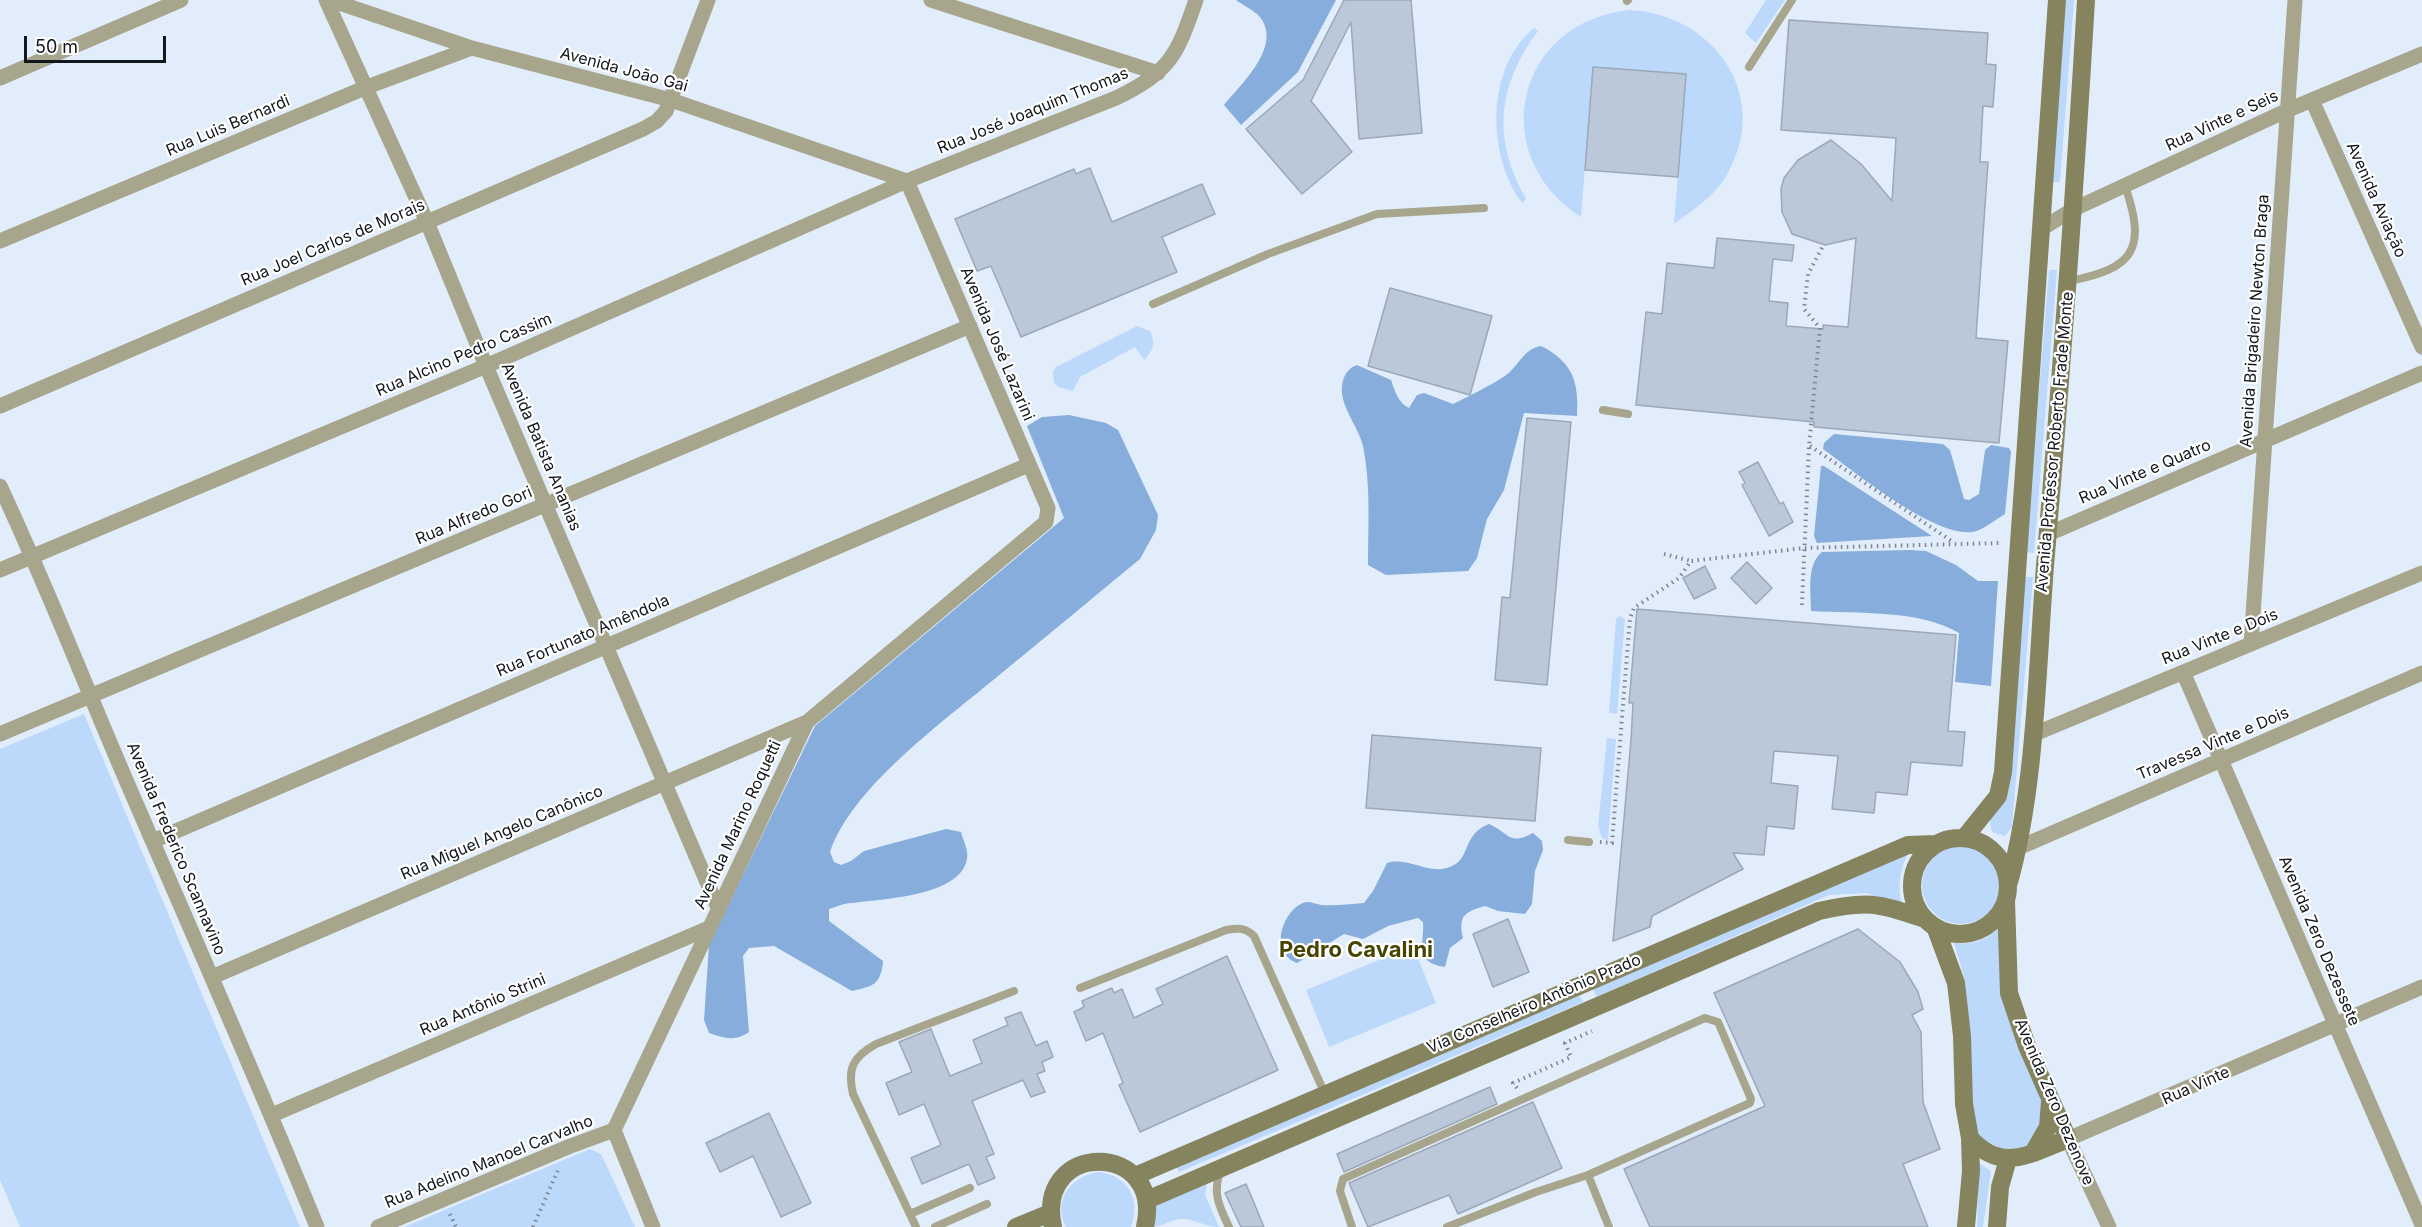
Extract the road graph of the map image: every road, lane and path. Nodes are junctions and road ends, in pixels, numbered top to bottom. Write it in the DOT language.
graph roads {
  1 [pos="182,0"];
  2 [pos="328,0"];
  3 [pos="708,0"];
  4 [pos="931,0"];
  5 [pos="1196,0"];
  6 [pos="1792,0"];
  7 [pos="2056,0"];
  8 [pos="2086,0"];
  9 [pos="2295,0"];
  10 [pos="472,48"];
  11 [pos="2422,54"];
  12 [pos="1749,67"];
  13 [pos="1158,73"];
  14 [pos="0,78"];
  15 [pos="367,87"];
  16 [pos="671,100"];
  17 [pos="2312,100"];
  18 [pos="2288,110"];
  19 [pos="907,181"];
  20 [pos="2125,186"];
  21 [pos="1484,208"];
  22 [pos="2074,209"];
  23 [pos="428,222"];
  24 [pos="2041,229"];
  25 [pos="0,241"];
  26 [pos="1823,246"];
  27 [pos="2068,281"];
  28 [pos="1153,304"];
  29 [pos="970,326"];
  30 [pos="2422,347"];
  31 [pos="486,366"];
  32 [pos="2422,373"];
  33 [pos="0,406"];
  34 [pos="1604,410"];
  35 [pos="1628,414"];
  36 [pos="2265,441"];
  37 [pos="1809,446"];
  38 [pos="1028,465"];
  39 [pos="0,486"];
  40 [pos="546,506"];
  41 [pos="1046,522"];
  42 [pos="2048,534"];
  43 [pos="1954,543"];
  44 [pos="2006,543"];
  45 [pos="1804,548"];
  46 [pos="1664,554"];
  47 [pos="33,555"];
  48 [pos="1691,561"];
  49 [pos="0,570"];
  50 [pos="2422,573"];
  51 [pos="1802,605"];
  52 [pos="2251,644"];
  53 [pos="606,646"];
  54 [pos="2183,672"];
  55 [pos="2422,674"];
  56 [pos="90,695"];
  57 [pos="807,722"];
  58 [pos="0,734"];
  59 [pos="2031,735"];
  60 [pos="2221,760"];
  61 [pos="665,783"];
  62 [pos="1965,837"];
  63 [pos="1568,840"];
  64 [pos="153,841"];
  65 [pos="1589,842"];
  66 [pos="1936,844"];
  67 [pos="2018,848"];
  68 [pos="2008,882"];
  69 [pos="2006,901"];
  70 [pos="719,910"];
  71 [pos="1929,923"];
  72 [pos="709,928"];
  73 [pos="212,977"];
  74 [pos="2422,987"];
  75 [pos="1080,988"];
  76 [pos="1014,991"];
  77 [pos="2335,1025"];
  78 [pos="1325,1094"];
  79 [pos="2049,1096"];
  80 [pos="272,1115"];
  81 [pos="614,1130"];
  82 [pos="1970,1138"];
  83 [pos="2068,1139"];
  84 [pos="568,1147"];
  85 [pos="2033,1152"];
  86 [pos="2008,1159"];
  87 [pos="1221,1168"];
  88 [pos="1588,1175"];
  89 [pos="1135,1176"];
  90 [pos="970,1188"];
  91 [pos="1147,1200"];
  92 [pos="987,1204"];
  93 [pos="910,1214"];
  94 [pos="1051,1220"];
  95 [pos="2422,1225"];
  96 [pos="317,1227"];
  97 [pos="378,1227"];
  98 [pos="533,1227"];
  99 [pos="653,1227"];
  100 [pos="916,1227"];
  101 [pos="935,1227"];
  102 [pos="1016,1227"];
  103 [pos="1145,1227"];
  104 [pos="1229,1227"];
  105 [pos="1352,1227"];
  106 [pos="1447,1227"];
  107 [pos="1609,1227"];
  108 [pos="1966,1227"];
  109 [pos="1997,1227"];
  110 [pos="2109,1227"];
  1 -- 14 [label="street"];
  2 -- 10 [label="street, Avenida João Gai"];
  2 -- 15 [label="street, Avenida Batista Ananias"];
  3 -- 16 [label="street, Rua Joel Carlos de Morais"];
  4 -- 13 [label="street"];
  5 -- 13 [label="street, Rua José Joaquim Thomas"];
  6 -- 12 [label="lane"];
  7 -- 24 [label="main road, Avenida Professor Roberto Frade Monte"];
  8 -- 22 [label="main road, Avenida Professor Roberto Frade Monte"];
  9 -- 18 [label="street, Avenida Brigadeiro Newton Braga"];
  10 -- 15 [label="street, Rua Luis Bernardi"];
  10 -- 16 [label="street, Avenida João Gai"];
  11 -- 17 [label="street, Rua Vinte e Seis"];
  13 -- 19 [label="street, Rua José Joaquim Thomas"];
  15 -- 23 [label="street, Avenida Batista Ananias"];
  15 -- 25 [label="street, Rua Luis Bernardi"];
  16 -- 19 [label="street, Avenida João Gai"];
  16 -- 23 [label="street, Rua Joel Carlos de Morais"];
  17 -- 18 [label="street, Rua Vinte e Seis"];
  17 -- 30 [label="street, Avenida Aviação"];
  18 -- 20 [label="street, Rua Vinte e Seis"];
  18 -- 36 [label="street, Avenida Brigadeiro Newton Braga"];
  19 -- 29 [label="street, Avenida José Lazarini"];
  19 -- 31 [label="street, Rua Alcino Pedro Cassim"];
  20 -- 22 [label="street, Rua Vinte e Seis"];
  20 -- 27 [label="lane"];
  21 -- 28 [label="lane"];
  22 -- 24 [label="street, Rua Vinte e Seis"];
  22 -- 27 [label="main road, Avenida Professor Roberto Frade Monte"];
  23 -- 31 [label="street, Avenida Batista Ananias"];
  23 -- 33 [label="street, Rua Joel Carlos de Morais"];
  24 -- 62 [label="main road, Avenida Professor Roberto Frade Monte"];
  26 -- 37 [label="path"];
  27 -- 42 [label="main road, Avenida Professor Roberto Frade Monte"];
  29 -- 38 [label="street, Avenida José Lazarini"];
  29 -- 40 [label="street, Rua Alfredo Gori"];
  31 -- 40 [label="street, Avenida Batista Ananias"];
  31 -- 47 [label="street, Rua Alcino Pedro Cassim"];
  32 -- 36 [label="street, Rua Vinte e Quatro"];
  34 -- 35 [label="lane"];
  36 -- 42 [label="street, Rua Vinte e Quatro"];
  36 -- 52 [label="street, Avenida Brigadeiro Newton Braga"];
  37 -- 43 [label="path"];
  37 -- 45 [label="path"];
  38 -- 41 [label="street, Avenida José Lazarini"];
  38 -- 53 [label="street, Rua Fortunato Amêndola"];
  39 -- 47 [label="street, Avenida Frederico Scannavino"];
  40 -- 53 [label="street, Avenida Batista Ananias"];
  40 -- 56 [label="street, Rua Alfredo Gori"];
  41 -- 57 [label="street, Avenida Marino Roquetti"];
  42 -- 59 [label="main road, Avenida Professor Roberto Frade Monte"];
  43 -- 44 [label="path"];
  43 -- 45 [label="path"];
  45 -- 48 [label="path"];
  45 -- 51 [label="path"];
  46 -- 48 [label="path"];
  47 -- 49 [label="street, Rua Alcino Pedro Cassim"];
  47 -- 56 [label="street, Avenida Frederico Scannavino"];
  48 -- 65 [label="path"];
  50 -- 52 [label="street, Rua Vinte e Dois"];
  52 -- 54 [label="street, Rua Vinte e Dois"];
  53 -- 61 [label="street, Avenida Batista Ananias"];
  53 -- 64 [label="street, Rua Fortunato Amêndola"];
  54 -- 59 [label="street, Rua Vinte e Dois"];
  54 -- 60 [label="street, Avenida Zero Dezessete"];
  55 -- 60 [label="street, Travessa Vinte e Dois"];
  56 -- 58 [label="street, Rua Alfredo Gori"];
  56 -- 64 [label="street, Avenida Frederico Scannavino"];
  57 -- 61 [label="street, Rua Miguel Angelo Canônico"];
  57 -- 70 [label="street, Avenida Marino Roquetti"];
  59 -- 67 [label="main road, Avenida Professor Roberto Frade Monte"];
  60 -- 67 [label="street, Travessa Vinte e Dois"];
  60 -- 77 [label="street, Avenida Zero Dezessete"];
  61 -- 70 [label="street, Avenida Batista Ananias"];
  61 -- 73 [label="street, Rua Miguel Angelo Canônico"];
  62 -- 66 [label="main road"];
  62 -- 68 [label="main road"];
  63 -- 65 [label="lane"];
  64 -- 73 [label="street, Avenida Frederico Scannavino"];
  66 -- 71 [label="main road"];
  66 -- 78 [label="main road, Via Conselheiro Antônio Prado"];
  67 -- 68 [label="main road, Avenida Professor Roberto Frade Monte"];
  68 -- 69 [label="main road"];
  69 -- 71 [label="main road"];
  69 -- 79 [label="main road, Avenida Zero Dezenove"];
  70 -- 72 [label="street, Avenida Marino Roquetti"];
  71 -- 82 [label="main road"];
  71 -- 87 [label="main road, Via Conselheiro Antônio Prado"];
  72 -- 80 [label="street, Rua Antônio Strini"];
  72 -- 81 [label="street, Avenida Marino Roquetti"];
  73 -- 80 [label="street, Avenida Frederico Scannavino"];
  74 -- 77 [label="street, Rua Vinte"];
  75 -- 78 [label="lane"];
  76 -- 93 [label="lane"];
  77 -- 83 [label="street, Rua Vinte"];
  77 -- 95 [label="street, Avenida Zero Dezessete"];
  78 -- 89 [label="main road, Via Conselheiro Antônio Prado"];
  79 -- 83 [label="main road, Avenida Zero Dezenove"];
  79 -- 85 [label="main road"];
  80 -- 96 [label="street, Avenida Frederico Scannavino"];
  81 -- 84 [label="street, Rua Adelino Manoel Carvalho"];
  81 -- 99 [label="street"];
  82 -- 86 [label="main road"];
  82 -- 108 [label="main road"];
  83 -- 85 [label="main road, Rua Vinte"];
  83 -- 110 [label="street, Avenida Zero Dezenove"];
  84 -- 97 [label="street, Rua Adelino Manoel Carvalho"];
  84 -- 98 [label="path"];
  85 -- 86 [label="main road, Rua Vinte"];
  86 -- 109 [label="main road"];
  87 -- 91 [label="main road, Via Conselheiro Antônio Prado"];
  87 -- 104 [label="lane"];
  88 -- 105 [label="lane"];
  88 -- 106 [label="lane"];
  88 -- 107 [label="lane"];
  89 -- 91 [label="main road"];
  89 -- 94 [label="main road"];
  90 -- 93 [label="lane"];
  91 -- 103 [label="main road"];
  92 -- 101 [label="lane"];
  93 -- 100 [label="lane"];
  94 -- 102 [label="main road"];
}
